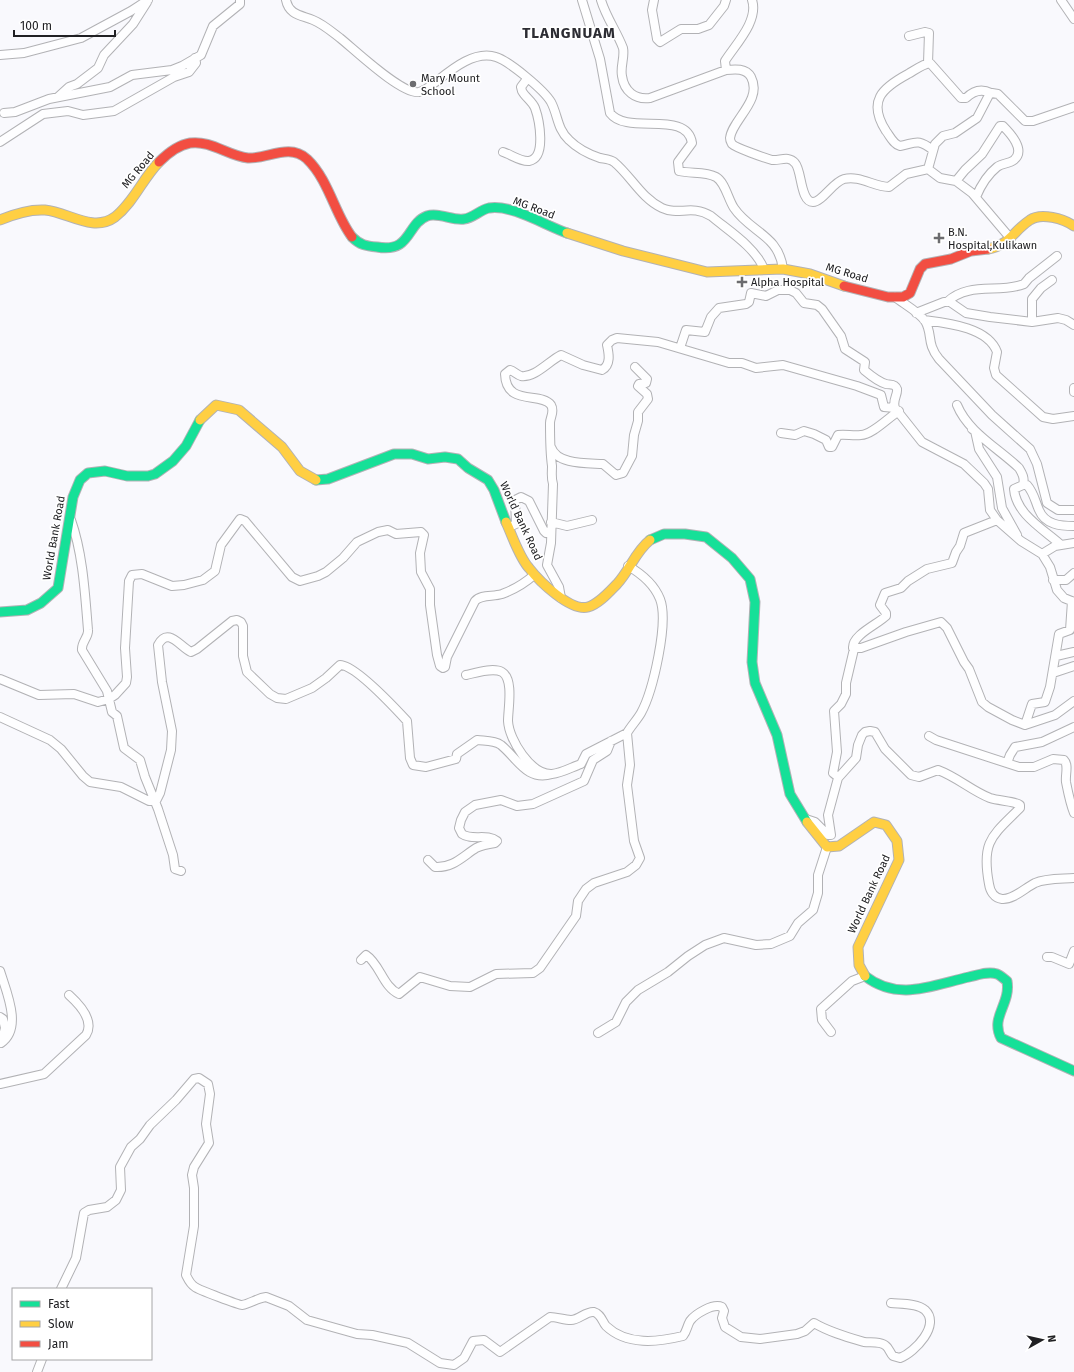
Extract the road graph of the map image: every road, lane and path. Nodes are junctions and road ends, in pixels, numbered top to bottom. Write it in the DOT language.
graph roads {
  1 [pos="148,0"];
  2 [pos="240,0"];
  3 [pos="286,0"];
  4 [pos="582,0"];
  5 [pos="601,0"];
  6 [pos="654,0"];
  7 [pos="726,0"];
  8 [pos="752,0"];
  9 [pos="1061,0"];
  10 [pos="1074,20"];
  11 [pos="909,36"];
  12 [pos="0,54"];
  13 [pos="195,58"];
  14 [pos="928,64"];
  15 [pos="726,70"];
  16 [pos="527,79"];
  17 [pos="991,94"];
  18 [pos="58,97"];
  19 [pos="1074,107"];
  20 [pos="4,113"];
  21 [pos="0,142"];
  22 [pos="932,150"];
  23 [pos="503,152"];
  24 [pos="928,169"];
  25 [pos="956,181"];
  26 [pos="976,197"];
  27 [pos="0,220"];
  28 [pos="1074,226"];
  29 [pos="1011,239"];
  30 [pos="1057,256"];
  31 [pos="764,269"];
  32 [pos="783,269"];
  33 [pos="1052,280"];
  34 [pos="895,297"];
  35 [pos="947,302"];
  36 [pos="916,313"];
  37 [pos="924,320"];
  38 [pos="1032,322"];
  39 [pos="1074,325"];
  40 [pos="680,348"];
  41 [pos="635,367"];
  42 [pos="1074,388"];
  43 [pos="1074,392"];
  44 [pos="957,405"];
  45 [pos="897,410"];
  46 [pos="1074,416"];
  47 [pos="972,429"];
  48 [pos="781,433"];
  49 [pos="550,444"];
  50 [pos="1023,484"];
  51 [pos="1074,510"];
  52 [pos="70,517"];
  53 [pos="592,520"];
  54 [pos="997,520"];
  55 [pos="551,526"];
  56 [pos="1074,526"];
  57 [pos="509,527"];
  58 [pos="1018,538"];
  59 [pos="1074,543"];
  60 [pos="1060,544"];
  61 [pos="1042,554"];
  62 [pos="628,566"];
  63 [pos="1074,574"];
  64 [pos="534,575"];
  65 [pos="1053,580"];
  66 [pos="561,598"];
  67 [pos="1073,601"];
  68 [pos="0,612"];
  69 [pos="854,649"];
  70 [pos="1074,652"];
  71 [pos="1056,656"];
  72 [pos="1074,666"];
  73 [pos="1053,673"];
  74 [pos="466,675"];
  75 [pos="0,679"];
  76 [pos="109,699"];
  77 [pos="1074,701"];
  78 [pos="0,717"];
  79 [pos="1025,725"];
  80 [pos="1074,727"];
  81 [pos="627,733"];
  82 [pos="929,736"];
  83 [pos="611,741"];
  84 [pos="1007,763"];
  85 [pos="552,774"];
  86 [pos="838,777"];
  87 [pos="156,801"];
  88 [pos="1074,813"];
  89 [pos="805,819"];
  90 [pos="827,847"];
  91 [pos="428,860"];
  92 [pos="181,871"];
  93 [pos="1074,878"];
  94 [pos="1074,951"];
  95 [pos="1046,957"];
  96 [pos="361,960"];
  97 [pos="0,971"];
  98 [pos="864,976"];
  99 [pos="69,995"];
  100 [pos="0,1017"];
  101 [pos="831,1032"];
  102 [pos="598,1033"];
  103 [pos="0,1043"];
  104 [pos="1074,1071"];
  105 [pos="0,1084"];
  106 [pos="61,1288"];
  107 [pos="891,1303"];
  108 [pos="42,1360"];
  109 [pos="36,1372"];
  1 -- 12 [label="street"];
  1 -- 18 [label="street"];
  2 -- 13 [label="street"];
  3 -- 16 [label="street"];
  4 -- 32 [label="street"];
  5 -- 15 [label="street"];
  6 -- 7 [label="street"];
  8 -- 15 [label="street"];
  9 -- 10 [label="street"];
  11 -- 14 [label="street"];
  13 -- 18 [label="street"];
  13 -- 21 [label="street"];
  14 -- 17 [label="street"];
  14 -- 22 [label="street"];
  15 -- 24 [label="street"];
  16 -- 23 [label="street"];
  16 -- 31 [label="street"];
  17 -- 19 [label="street"];
  17 -- 22 [label="street"];
  18 -- 20 [label="street"];
  22 -- 24 [label="street"];
  24 -- 25 [label="street"];
  25 -- 26 [label="street"];
  25 -- 26 [label="street"];
  26 -- 29 [label="street"];
  27 -- 31 [label="main road, MG Road"];
  28 -- 29 [label="main road"];
  29 -- 34 [label="main road"];
  30 -- 35 [label="street"];
  31 -- 32 [label="main road, MG Road"];
  32 -- 34 [label="main road, MG Road"];
  33 -- 38 [label="street"];
  34 -- 36 [label="street"];
  35 -- 36 [label="street"];
  35 -- 38 [label="street"];
  36 -- 37 [label="street"];
  37 -- 46 [label="street"];
  37 -- 51 [label="street"];
  38 -- 39 [label="street"];
  40 -- 45 [label="street"];
  40 -- 45 [label="street"];
  40 -- 49 [label="street"];
  41 -- 49 [label="street"];
  42 -- 43 [label="street"];
  44 -- 47 [label="street"];
  45 -- 48 [label="street"];
  45 -- 54 [label="street"];
  47 -- 50 [label="street"];
  47 -- 58 [label="street"];
  49 -- 55 [label="street"];
  50 -- 56 [label="street"];
  50 -- 60 [label="street"];
  52 -- 57 [label="main road, World Bank Road"];
  52 -- 68 [label="main road, World Bank Road"];
  52 -- 76 [label="street"];
  53 -- 55 [label="street"];
  54 -- 58 [label="street"];
  54 -- 69 [label="street"];
  55 -- 57 [label="street"];
  55 -- 66 [label="street"];
  57 -- 64 [label="main road, World Bank Road"];
  58 -- 61 [label="street"];
  59 -- 60 [label="street"];
  60 -- 61 [label="street"];
  61 -- 65 [label="street"];
  62 -- 66 [label="main road, World Bank Road"];
  62 -- 81 [label="street"];
  62 -- 89 [label="main road, World Bank Road"];
  63 -- 65 [label="street"];
  64 -- 66 [label="main road, World Bank Road"];
  64 -- 76 [label="street"];
  65 -- 67 [label="street"];
  67 -- 71 [label="street"];
  69 -- 79 [label="street"];
  69 -- 86 [label="street"];
  70 -- 71 [label="street"];
  71 -- 73 [label="street"];
  72 -- 73 [label="street"];
  73 -- 79 [label="street"];
  74 -- 85 [label="street"];
  75 -- 76 [label="street"];
  76 -- 87 [label="street"];
  77 -- 79 [label="street"];
  78 -- 87 [label="street"];
  80 -- 84 [label="street"];
  81 -- 83 [label="street"];
  81 -- 96 [label="street"];
  82 -- 84 [label="street"];
  83 -- 85 [label="street"];
  83 -- 91 [label="street"];
  84 -- 88 [label="street"];
  85 -- 87 [label="street"];
  86 -- 89 [label="street"];
  86 -- 93 [label="street"];
  87 -- 92 [label="street"];
  89 -- 90 [label="main road, World Bank Road"];
  90 -- 98 [label="main road, World Bank Road"];
  90 -- 102 [label="street"];
  94 -- 95 [label="street"];
  97 -- 103 [label="street"];
  98 -- 101 [label="street"];
  98 -- 104 [label="main road"];
  99 -- 105 [label="street"];
  100 -- 103 [label="street"];
  106 -- 107 [label="street"];
  108 -- 109 [label="street"];
}
